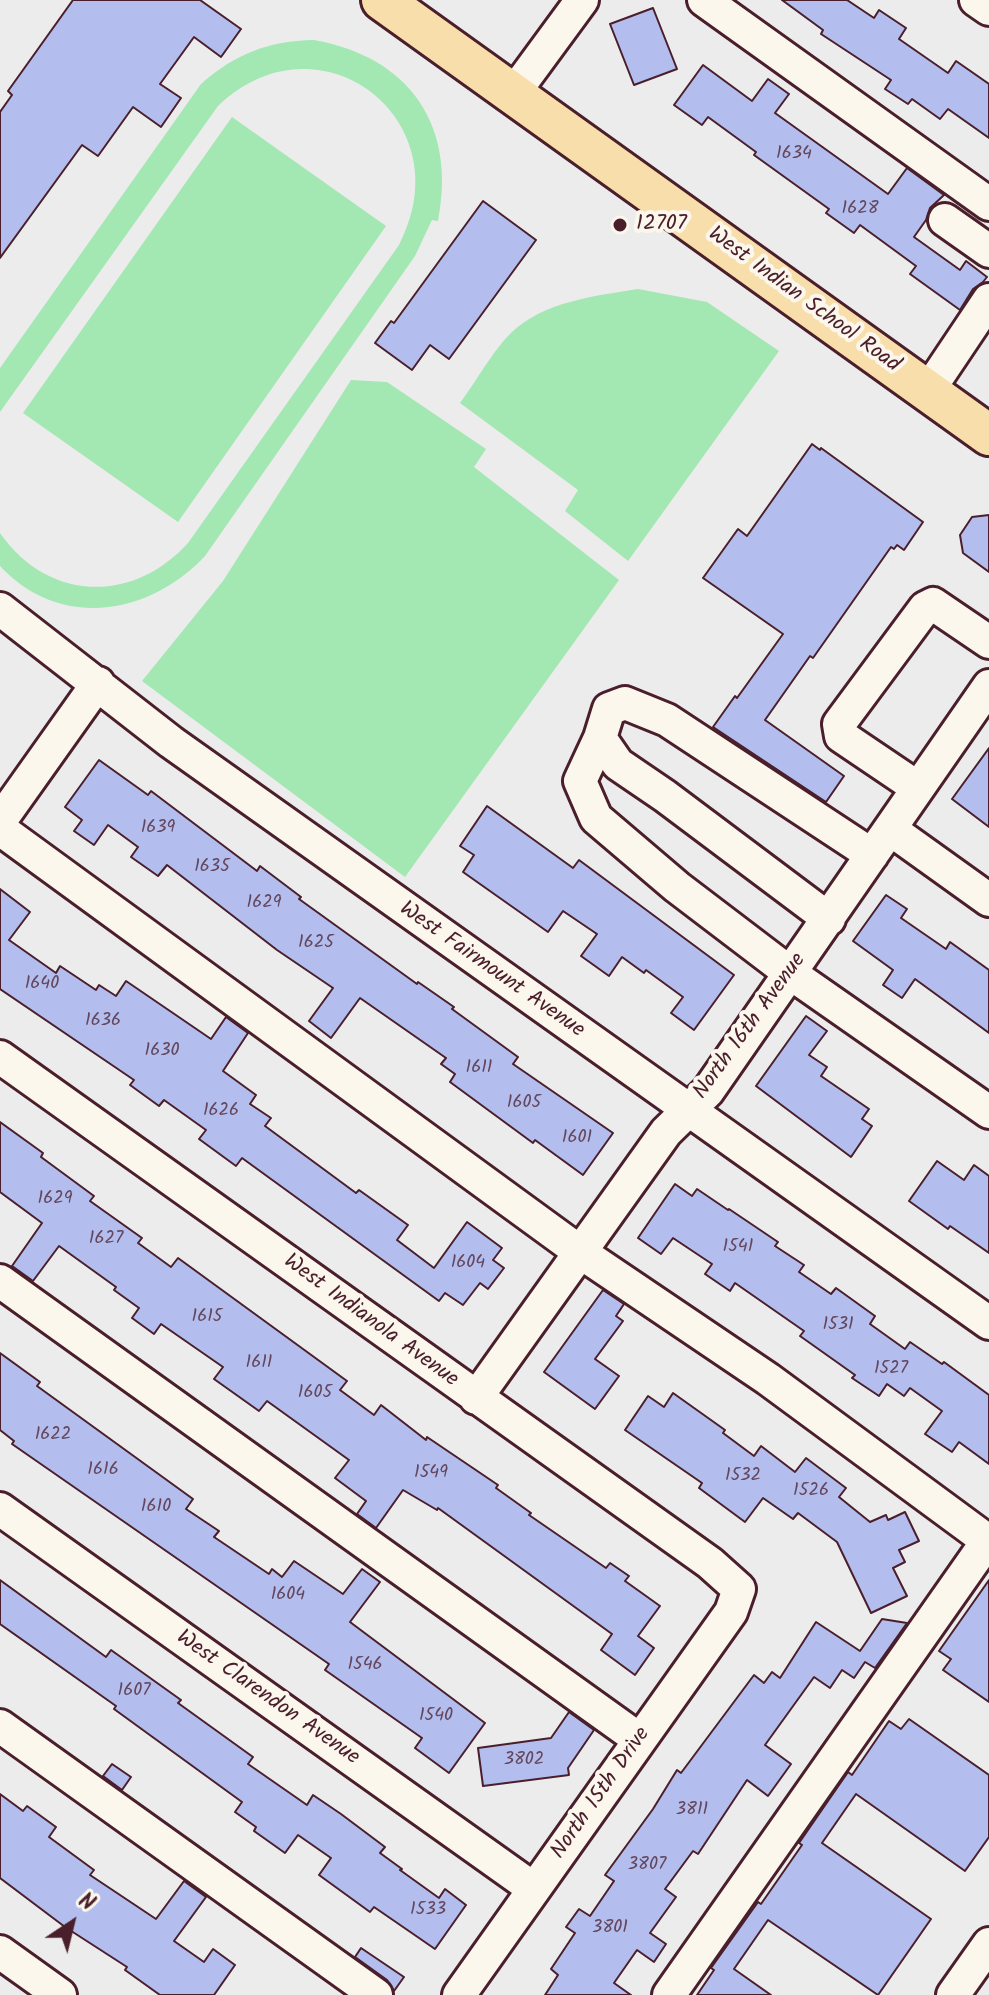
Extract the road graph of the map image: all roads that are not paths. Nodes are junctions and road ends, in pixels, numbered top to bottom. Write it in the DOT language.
graph roads {
  1 [pos="382,0"];
  2 [pos="582,0"];
  3 [pos="704,0"];
  4 [pos="976,0"];
  5 [pos="989,9"];
  6 [pos="513,94"];
  7 [pos="989,204"];
  8 [pos="945,220"];
  9 [pos="989,251"];
  10 [pos="989,300"];
  11 [pos="928,391"];
  12 [pos="989,435"];
  13 [pos="0,609"];
  14 [pos="989,642"];
  15 [pos="98,683"];
  16 [pos="989,688"];
  17 [pos="600,738"];
  18 [pos="918,788"];
  19 [pos="0,821"];
  20 [pos="0,829"];
  21 [pos="881,842"];
  22 [pos="989,900"];
  23 [pos="829,919"];
  24 [pos="790,973"];
  25 [pos="0,1057"];
  26 [pos="689,1111"];
  27 [pos="989,1112"];
  28 [pos="580,1252"];
  29 [pos="0,1281"];
  30 [pos="989,1323"];
  31 [pos="476,1398"];
  32 [pos="0,1509"];
  33 [pos="988,1540"];
  34 [pos="739,1589"];
  35 [pos="0,1726"];
  36 [pos="640,1740"];
  37 [pos="534,1889"];
  38 [pos="989,1944"];
  39 [pos="0,1952"];
  40 [pos="60,1995"];
  41 [pos="376,1995"];
  42 [pos="459,1995"];
  43 [pos="669,1995"];
  44 [pos="953,1995"];
  1 -- 6 [label="main road, West Indian School Road"];
  2 -- 6 [label="street"];
  3 -- 7 [label="street"];
  4 -- 5 [label="street"];
  6 -- 11 [label="main road, West Indian School Road"];
  8 -- 9 [label="street"];
  10 -- 11 [label="street"];
  11 -- 12 [label="main road, West Indian School Road"];
  13 -- 15 [label="street, West Fairmount Avenue"];
  14 -- 18 [label="street"];
  15 -- 19 [label="street"];
  15 -- 26 [label="street, West Fairmount Avenue"];
  16 -- 18 [label="street, North 16th Avenue"];
  17 -- 21 [label="street"];
  17 -- 23 [label="street"];
  17 -- 24 [label="street"];
  18 -- 21 [label="street, North 16th Avenue"];
  20 -- 28 [label="street"];
  21 -- 22 [label="street"];
  21 -- 23 [label="street, North 16th Avenue"];
  23 -- 24 [label="street, North 16th Avenue"];
  24 -- 26 [label="street, North 16th Avenue"];
  24 -- 27 [label="street"];
  25 -- 31 [label="street, West Indianola Avenue"];
  26 -- 28 [label="street, North 16th Avenue"];
  26 -- 30 [label="street, West Fairmount Avenue"];
  28 -- 31 [label="street, North 16th Avenue"];
  28 -- 33 [label="street"];
  29 -- 36 [label="street"];
  31 -- 34 [label="street, West Indianola Avenue"];
  32 -- 37 [label="street, West Clarendon Avenue"];
  33 -- 43 [label="street"];
  34 -- 36 [label="street, North 15th Drive"];
  35 -- 41 [label="street"];
  36 -- 37 [label="street, North 15th Drive"];
  37 -- 42 [label="street, North 15th Drive"];
  38 -- 44 [label="street"];
  39 -- 40 [label="street"];
}
